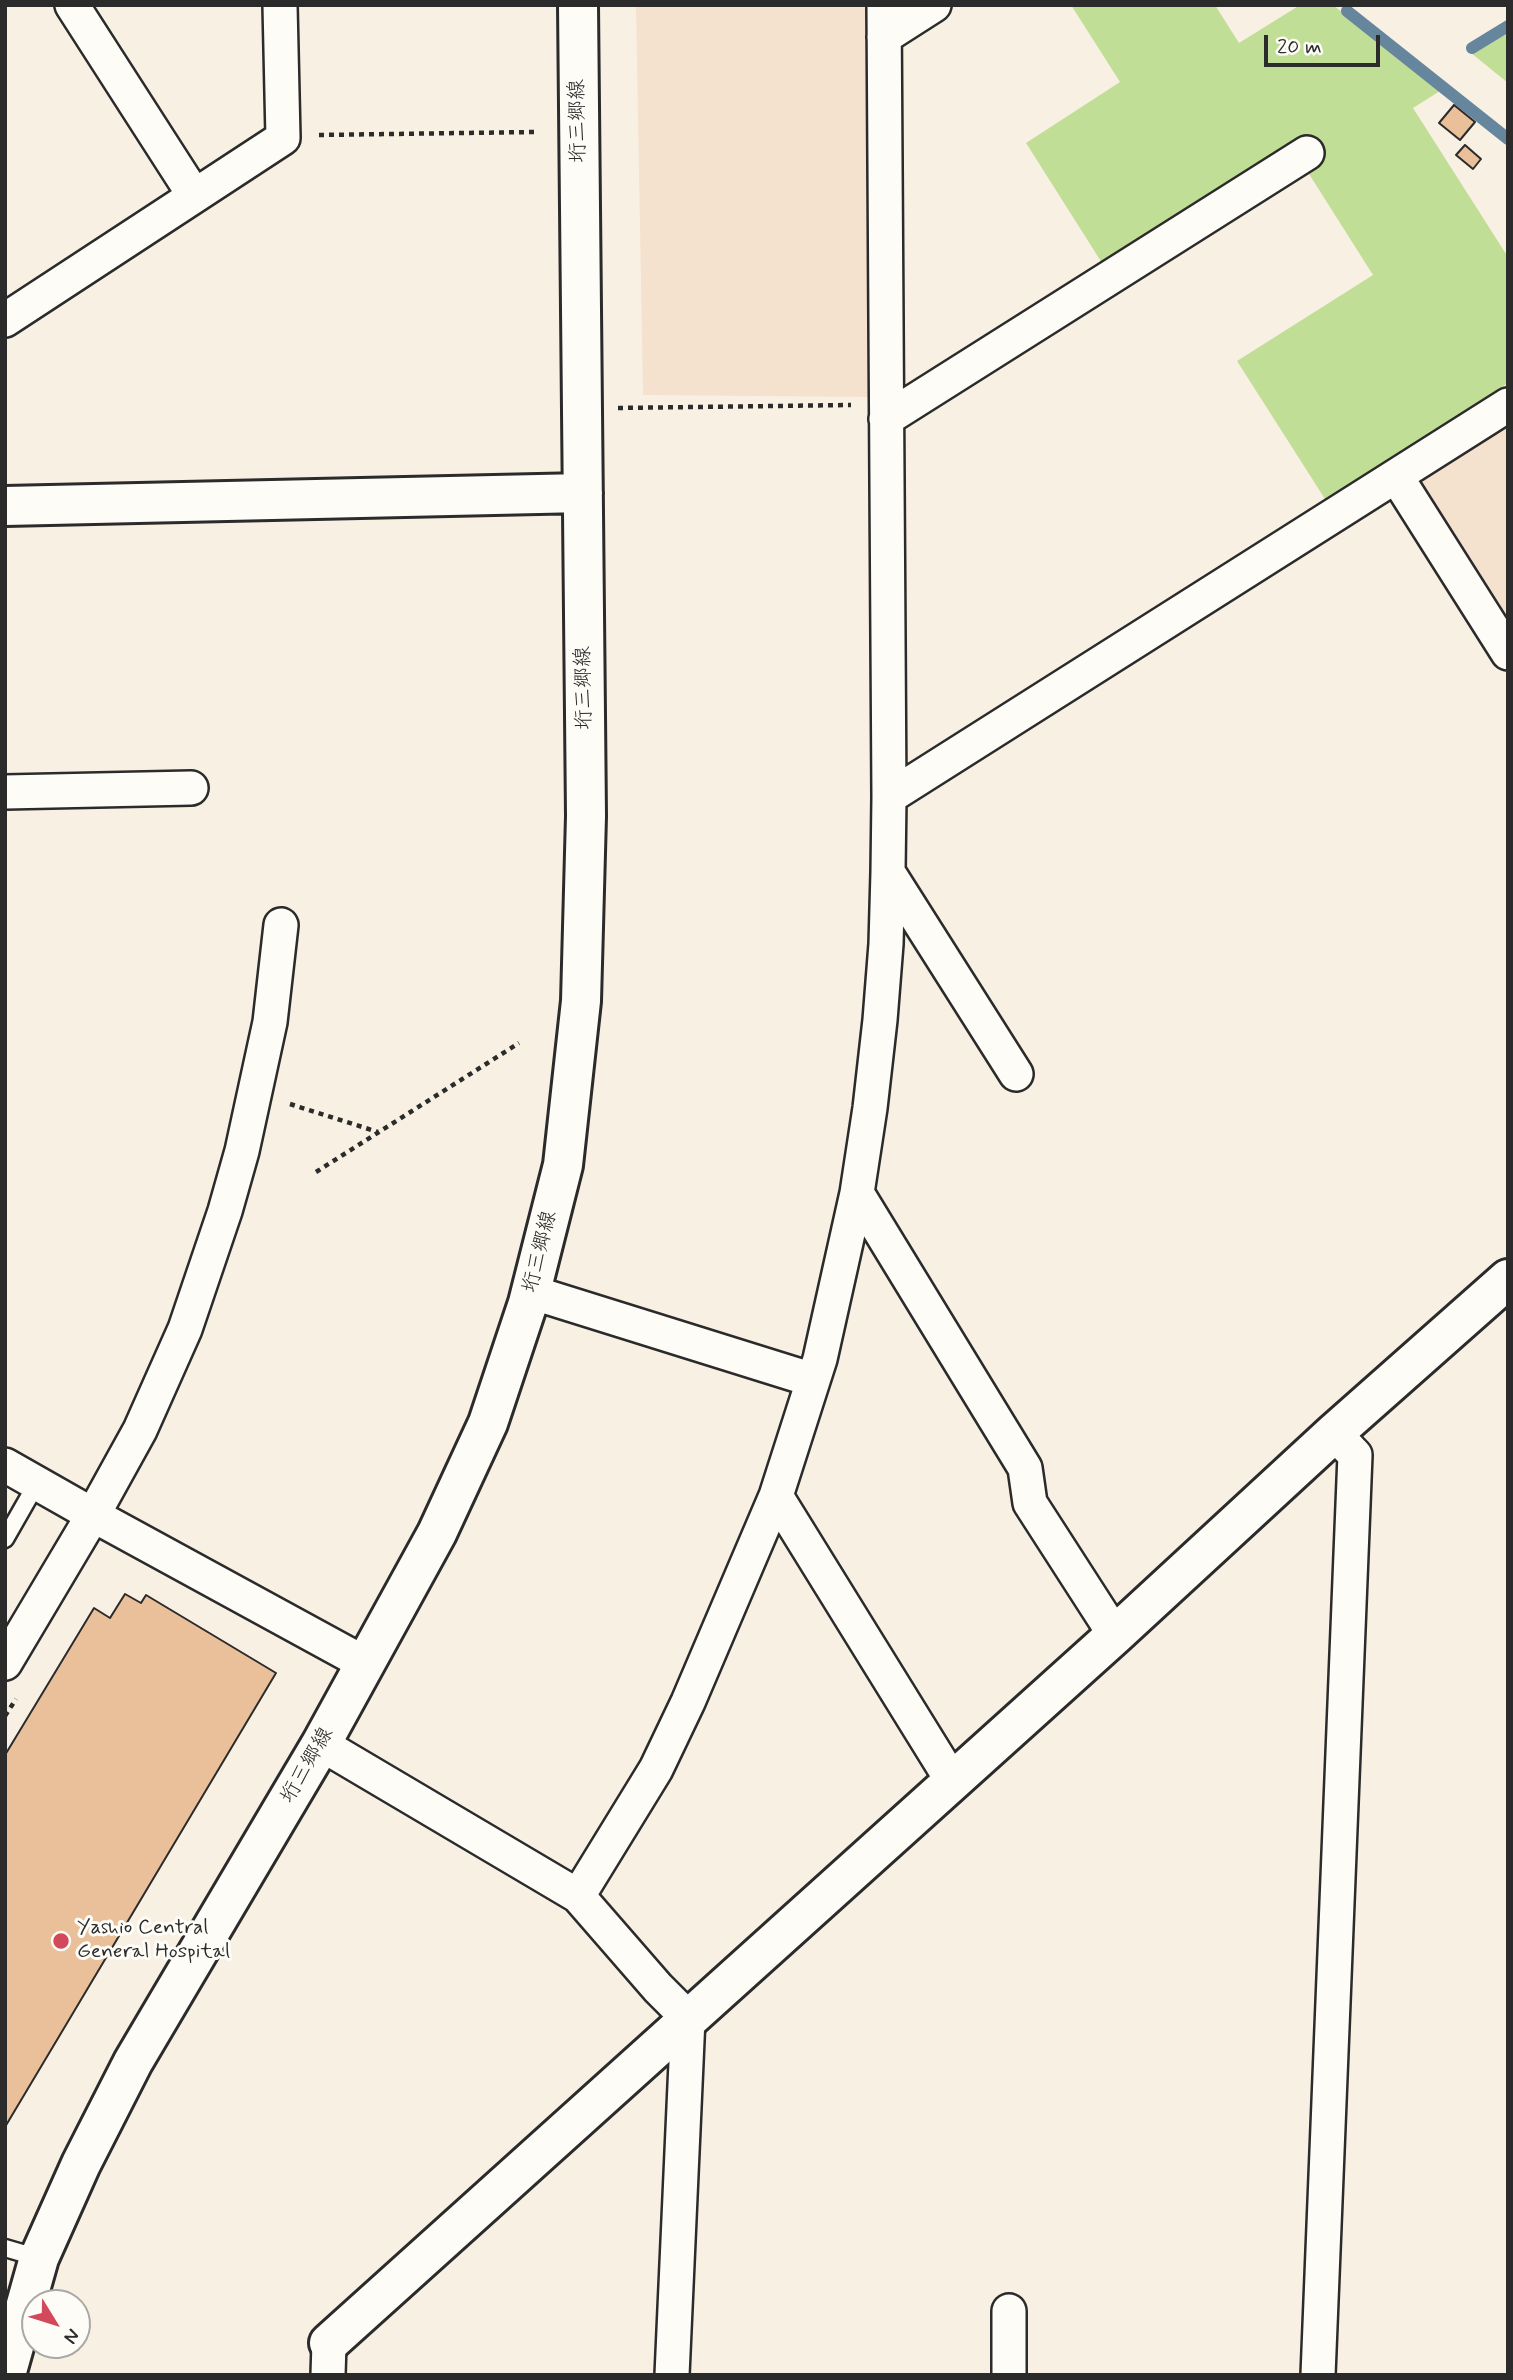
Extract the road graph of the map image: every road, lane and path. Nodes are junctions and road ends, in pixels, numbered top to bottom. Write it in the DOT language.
graph roads {
  1 [pos="72,5"];
  2 [pos="280,5"];
  3 [pos="578,5"];
  4 [pos="934,5"];
  5 [pos="884,21"];
  6 [pos="534,132"];
  7 [pos="283,136"];
  8 [pos="1307,153"];
  9 [pos="194,195"];
  10 [pos="5,320"];
  11 [pos="1508,405"];
  12 [pos="617,408"];
  13 [pos="886,412"];
  14 [pos="1396,476"];
  15 [pos="583,492"];
  16 [pos="5,506"];
  17 [pos="1508,653"];
  18 [pos="191,788"];
  19 [pos="5,792"];
  20 [pos="889,797"];
  21 [pos="888,872"];
  22 [pos="281,925"];
  23 [pos="519,1043"];
  24 [pos="1016,1074"];
  25 [pos="255,1093"];
  26 [pos="379,1132"];
  27 [pos="316,1172"];
  28 [pos="856,1193"];
  29 [pos="1508,1279"];
  30 [pos="531,1292"];
  31 [pos="813,1380"];
  32 [pos="1334,1433"];
  33 [pos="5,1465"];
  34 [pos="37,1483"];
  35 [pos="776,1496"];
  36 [pos="93,1515"];
  37 [pos="5,1539"];
  38 [pos="1115,1635"];
  39 [pos="5,1663"];
  40 [pos="366,1664"];
  41 [pos="321,1744"];
  42 [pos="953,1782"];
  43 [pos="578,1896"];
  44 [pos="688,2018"];
  45 [pos="22,2253"];
  46 [pos="1009,2311"];
  47 [pos="328,2359"];
  48 [pos="6,2375"];
  49 [pos="672,2375"];
  50 [pos="1009,2375"];
  51 [pos="1318,2375"];
  1 -- 9 [label="street"];
  2 -- 7 [label="street"];
  3 -- 15 [label="street, 垳三郷線"];
  4 -- 5 [label="street"];
  5 -- 13 [label="street"];
  6 -- 7 [label="path"];
  7 -- 9 [label="street"];
  8 -- 13 [label="street"];
  9 -- 10 [label="street"];
  11 -- 14 [label="street"];
  12 -- 13 [label="path"];
  13 -- 20 [label="street"];
  14 -- 17 [label="street"];
  14 -- 20 [label="street"];
  15 -- 16 [label="street"];
  15 -- 30 [label="street, 垳三郷線"];
  18 -- 19 [label="street"];
  20 -- 21 [label="street"];
  21 -- 24 [label="street"];
  21 -- 28 [label="street"];
  22 -- 25 [label="street"];
  23 -- 26 [label="path"];
  25 -- 26 [label="path"];
  25 -- 36 [label="street"];
  26 -- 27 [label="path"];
  28 -- 31 [label="street"];
  28 -- 38 [label="street"];
  29 -- 32 [label="street"];
  30 -- 31 [label="street"];
  30 -- 40 [label="street, 垳三郷線"];
  31 -- 35 [label="street"];
  32 -- 38 [label="street"];
  32 -- 51 [label="street"];
  33 -- 34 [label="street"];
  34 -- 36 [label="street"];
  34 -- 37 [label="lane"];
  35 -- 42 [label="street"];
  35 -- 43 [label="street"];
  36 -- 39 [label="street"];
  36 -- 40 [label="street"];
  38 -- 42 [label="street"];
  40 -- 41 [label="street, 垳三郷線"];
  41 -- 43 [label="street"];
  41 -- 45 [label="street, 垳三郷線"];
  42 -- 44 [label="street"];
  43 -- 44 [label="street"];
  44 -- 47 [label="street"];
  44 -- 49 [label="street"];
  45 -- 48 [label="street, 垳三郷線"];
  46 -- 50 [label="street"];
}
